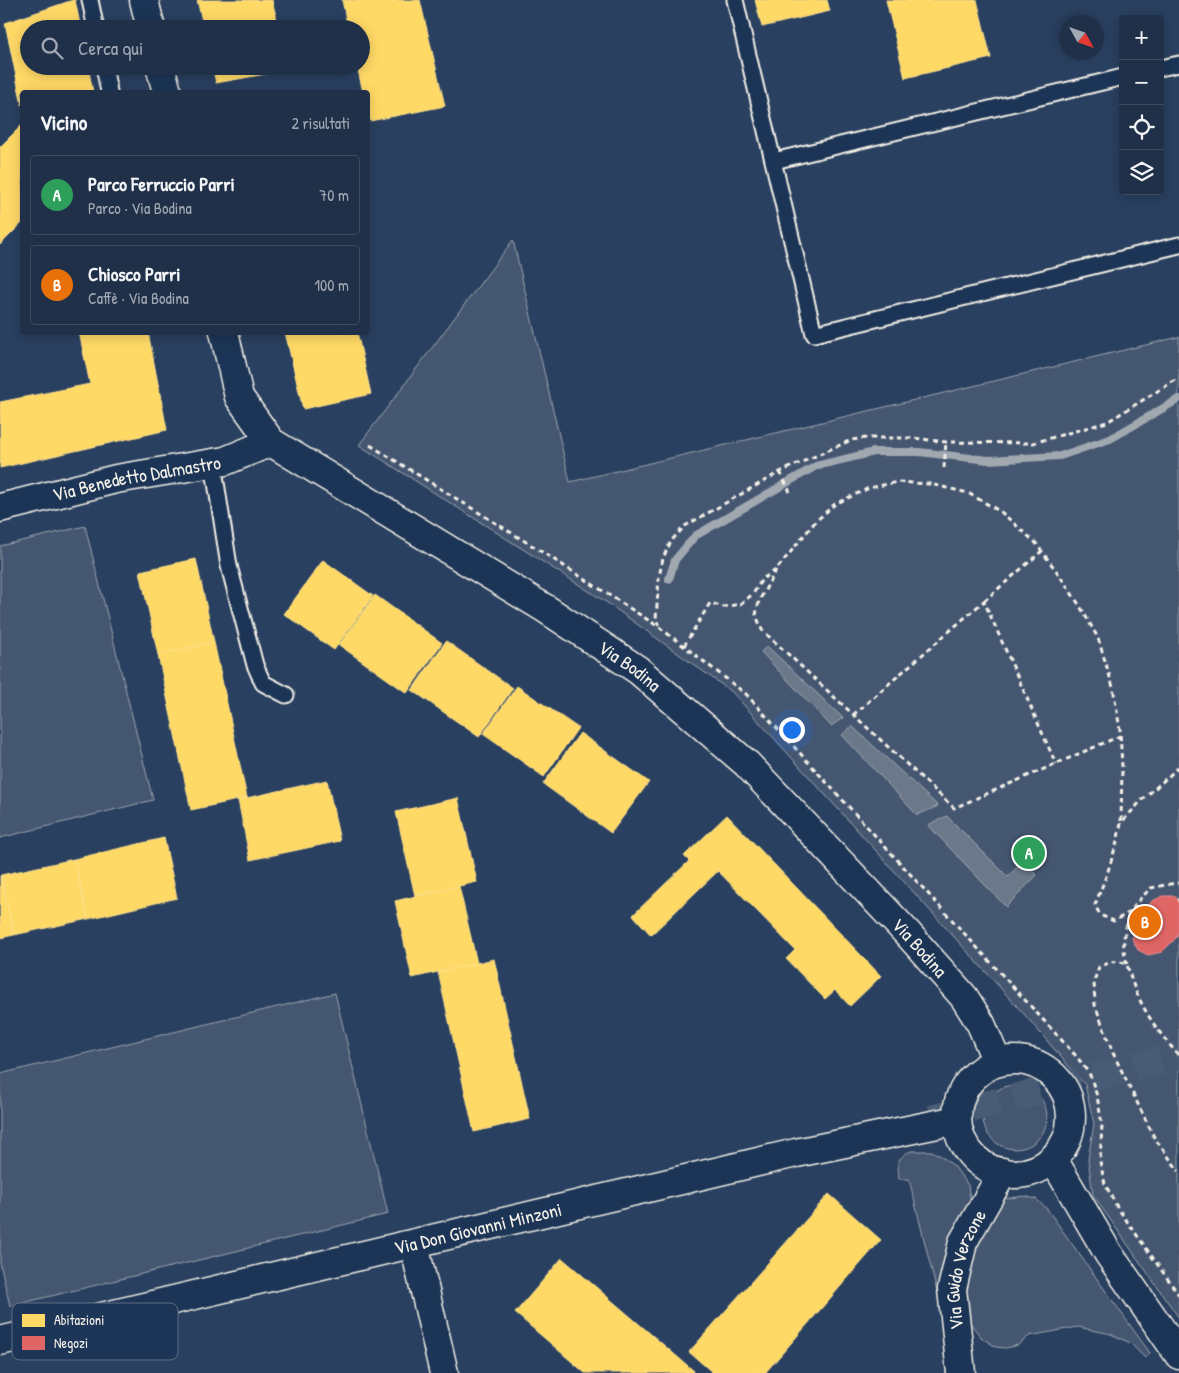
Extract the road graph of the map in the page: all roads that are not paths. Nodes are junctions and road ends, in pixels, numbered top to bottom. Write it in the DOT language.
graph roads {
  1 [pos="90,0"];
  2 [pos="144,0"];
  3 [pos="736,0"];
  4 [pos="94,20"];
  5 [pos="149,20"];
  6 [pos="1179,64"];
  7 [pos="1164,67"];
  8 [pos="106,75"];
  9 [pos="162,75"];
  10 [pos="1119,78"];
  11 [pos="109,90"];
  12 [pos="166,90"];
  13 [pos="774,161"];
  14 [pos="1179,245"];
  15 [pos="225,335"];
  16 [pos="271,442"];
  17 [pos="213,463"];
  18 [pos="0,508"];
  19 [pos="286,695"];
  20 [pos="997,1062"];
  21 [pos="958,1120"];
  22 [pos="1052,1159"];
  23 [pos="1003,1172"];
  24 [pos="414,1244"];
  25 [pos="165,1303"];
  26 [pos="1179,1355"];
  27 [pos="444,1373"];
  28 [pos="961,1373"];
  1 -- 4 [label="lane"];
  2 -- 5 [label="street"];
  3 -- 13 [label="lane"];
  6 -- 7 [label="lane"];
  8 -- 11 [label="lane"];
  9 -- 12 [label="street"];
  10 -- 13 [label="lane"];
  13 -- 14 [label="lane"];
  15 -- 16 [label="street, Via Bodina"];
  16 -- 17 [label="street, Via Benedetto Dalmastro"];
  16 -- 20 [label="street, Via Bodina"];
  17 -- 18 [label="street, Via Benedetto Dalmastro"];
  17 -- 19 [label="lane"];
  20 -- 21 [label="street"];
  20 -- 22 [label="street"];
  21 -- 23 [label="street"];
  21 -- 24 [label="street, Via Don Giovanni Minzoni"];
  22 -- 23 [label="street"];
  22 -- 26 [label="street"];
  23 -- 28 [label="street, Via Guido Verzone"];
  24 -- 25 [label="street, Via Don Giovanni Minzoni"];
  24 -- 27 [label="street"];
}
